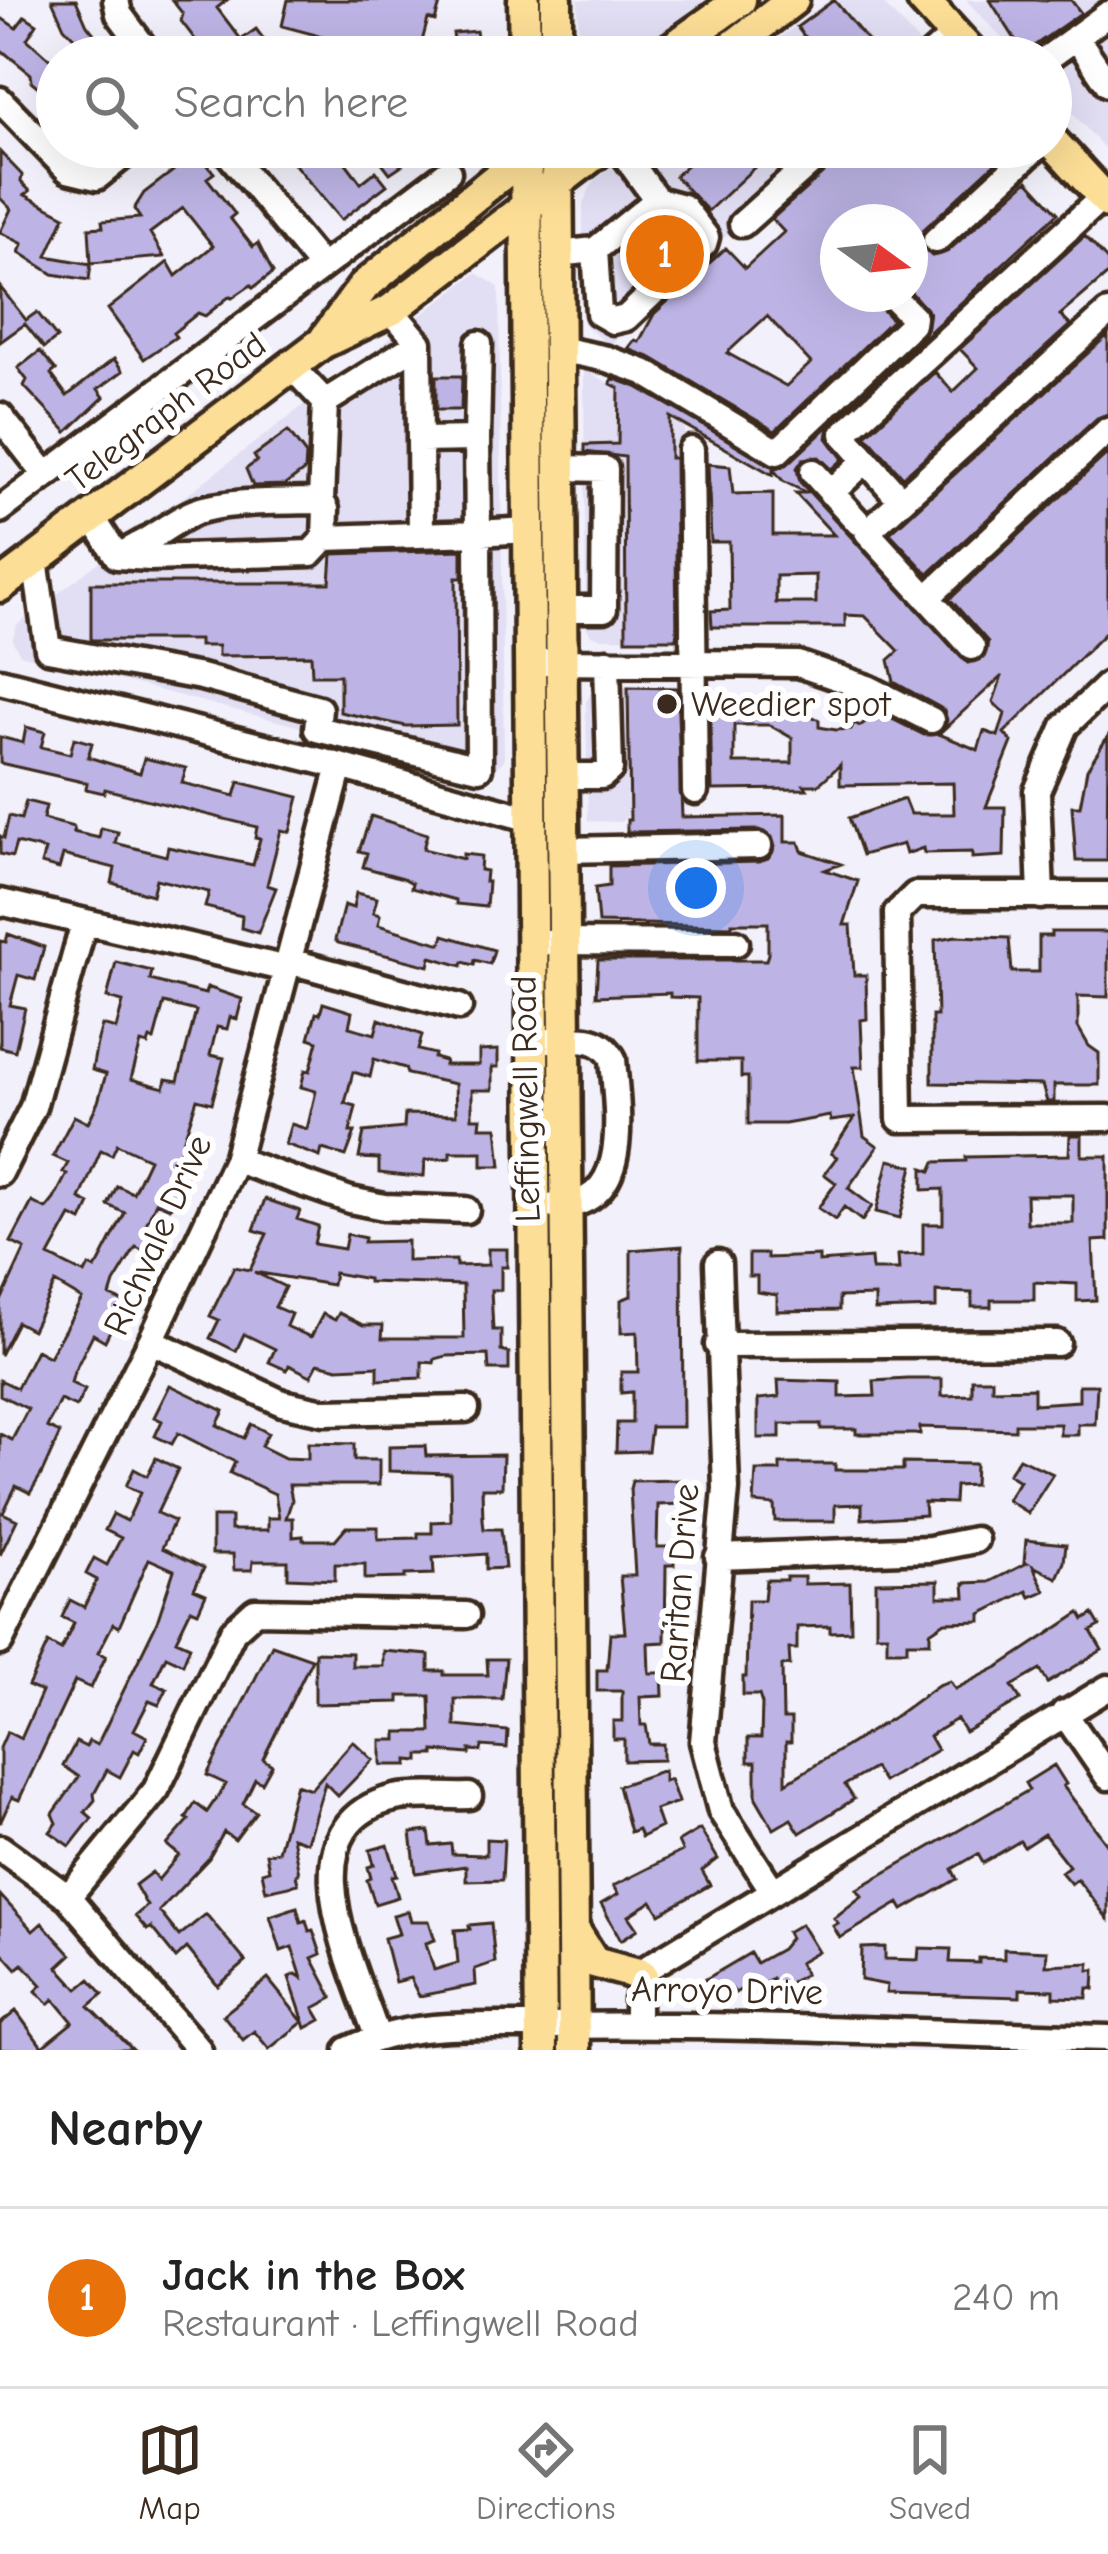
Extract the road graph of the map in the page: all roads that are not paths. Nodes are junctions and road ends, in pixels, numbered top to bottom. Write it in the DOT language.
graph roads {
  1 [pos="116,0"];
  2 [pos="524,0"];
  3 [pos="556,0"];
  4 [pos="793,0"];
  5 [pos="923,0"];
  6 [pos="734,2"];
  7 [pos="1108,14"];
  8 [pos="136,36"];
  9 [pos="525,36"];
  10 [pos="558,36"];
  11 [pos="687,36"];
  12 [pos="746,36"];
  13 [pos="956,36"];
  14 [pos="1076,37"];
  15 [pos="1072,40"];
  16 [pos="1108,84"];
  17 [pos="0,100"];
  18 [pos="36,137"];
  19 [pos="1072,163"];
  20 [pos="66,168"];
  21 [pos="108,168"];
  22 [pos="240,168"];
  23 [pos="511,168"];
  24 [pos="533,168"];
  25 [pos="548,168"];
  26 [pos="577,168"];
  27 [pos="635,168"];
  28 [pos="805,168"];
  29 [pos="1014,168"];
  30 [pos="448,172"];
  31 [pos="557,183"];
  32 [pos="657,200"];
  33 [pos="1106,200"];
  34 [pos="526,208"];
  35 [pos="742,224"];
  36 [pos="936,240"];
  37 [pos="596,250"];
  38 [pos="558,254"];
  39 [pos="320,265"];
  40 [pos="400,303"];
  41 [pos="908,312"];
  42 [pos="1108,313"];
  43 [pos="527,335"];
  44 [pos="419,343"];
  45 [pos="322,344"];
  46 [pos="479,344"];
  47 [pos="559,349"];
  48 [pos="291,366"];
  49 [pos="325,402"];
  50 [pos="0,416"];
  51 [pos="1108,430"];
  52 [pos="477,439"];
  53 [pos="420,440"];
  54 [pos="691,450"];
  55 [pos="866,460"];
  56 [pos="560,468"];
  57 [pos="813,472"];
  58 [pos="46,475"];
  59 [pos="892,491"];
  60 [pos="831,493"];
  61 [pos="321,501"];
  62 [pos="0,510"];
  63 [pos="92,517"];
  64 [pos="858,522"];
  65 [pos="529,530"];
  66 [pos="478,533"];
  67 [pos="421,535"];
  68 [pos="325,538"];
  69 [pos="117,556"];
  70 [pos="35,560"];
  71 [pos="0,586"];
  72 [pos="927,598"];
  73 [pos="561,609"];
  74 [pos="972,647"];
  75 [pos="530,662"];
  76 [pos="561,662"];
  77 [pos="607,662"];
  78 [pos="694,663"];
  79 [pos="0,681"];
  80 [pos="1108,686"];
  81 [pos="931,720"];
  82 [pos="340,766"];
  83 [pos="562,776"];
  84 [pos="695,790"];
  85 [pos="531,820"];
  86 [pos="759,846"];
  87 [pos="563,850"];
  88 [pos="1108,895"];
  89 [pos="1041,896"];
  90 [pos="0,902"];
  91 [pos="84,923"];
  92 [pos="532,942"];
  93 [pos="564,943"];
  94 [pos="736,944"];
  95 [pos="288,965"];
  96 [pos="459,1007"];
  97 [pos="533,1040"];
  98 [pos="565,1040"];
  99 [pos="1108,1118"];
  100 [pos="236,1160"];
  101 [pos="0,1173"];
  102 [pos="534,1206"];
  103 [pos="566,1206"];
  104 [pos="466,1210"];
  105 [pos="718,1263"];
  106 [pos="152,1341"];
  107 [pos="1057,1343"];
  108 [pos="718,1345"];
  109 [pos="466,1409"];
  110 [pos="975,1540"];
  111 [pos="718,1557"];
  112 [pos="466,1615"];
  113 [pos="0,1642"];
  114 [pos="1108,1688"];
  115 [pos="1064,1713"];
  116 [pos="1108,1778"];
  117 [pos="469,1796"];
  118 [pos="0,1847"];
  119 [pos="773,1892"];
  120 [pos="68,1897"];
  121 [pos="573,1928"];
  122 [pos="642,1975"];
  123 [pos="637,2024"];
  124 [pos="377,2036"];
  125 [pos="540,2038"];
  126 [pos="573,2038"];
  127 [pos="1105,2042"];
  128 [pos="199,2050"];
  129 [pos="348,2050"];
  1 -- 8 [label="street"];
  2 -- 9 [label="main road"];
  3 -- 10 [label="main road"];
  4 -- 12 [label="main road"];
  5 -- 13 [label="main road"];
  6 -- 11 [label="main road"];
  7 -- 14 [label="street"];
  14 -- 15 [label="street"];
  14 -- 16 [label="street"];
  17 -- 18 [label="street"];
  19 -- 33 [label="main road"];
  20 -- 21 [label="street"];
  22 -- 39 [label="street"];
  23 -- 45 [label="main road, Telegraph Road"];
  24 -- 34 [label="main road, Leffingwell Road"];
  25 -- 31 [label="main road, Leffingwell Road"];
  26 -- 31 [label="main road, Telegraph Road"];
  27 -- 32 [label="street"];
  28 -- 35 [label="street"];
  29 -- 36 [label="street"];
  30 -- 39 [label="street"];
  31 -- 34 [label="main road, Telegraph Road"];
  31 -- 38 [label="main road, Leffingwell Road"];
  32 -- 37 [label="street"];
  32 -- 37 [label="street"];
  33 -- 55 [label="street"];
  34 -- 40 [label="main road, Telegraph Road"];
  34 -- 43 [label="main road, Leffingwell Road"];
  37 -- 38 [label="street"];
  38 -- 47 [label="main road, Leffingwell Road"];
  39 -- 58 [label="street"];
  40 -- 43 [label="main road"];
  40 -- 44 [label="street"];
  40 -- 45 [label="main road, Telegraph Road"];
  41 -- 47 [label="street"];
  42 -- 72 [label="street"];
  43 -- 65 [label="main road, Leffingwell Road"];
  44 -- 49 [label="street"];
  44 -- 53 [label="street"];
  45 -- 48 [label="main road, Telegraph Road"];
  46 -- 52 [label="street"];
  47 -- 56 [label="main road, Leffingwell Road"];
  48 -- 49 [label="street"];
  48 -- 63 [label="main road, Telegraph Road"];
  49 -- 61 [label="street"];
  50 -- 58 [label="street"];
  51 -- 72 [label="street"];
  52 -- 53 [label="street"];
  52 -- 66 [label="street"];
  53 -- 67 [label="street"];
  54 -- 78 [label="street"];
  55 -- 59 [label="street"];
  55 -- 60 [label="street"];
  56 -- 73 [label="main road, Leffingwell Road"];
  56 -- 73 [label="street"];
  57 -- 60 [label="street"];
  58 -- 62 [label="street"];
  60 -- 64 [label="street"];
  61 -- 68 [label="street"];
  61 -- 69 [label="street"];
  63 -- 69 [label="street"];
  63 -- 70 [label="main road, Telegraph Road"];
  65 -- 66 [label="street"];
  65 -- 75 [label="main road, Leffingwell Road"];
  66 -- 67 [label="street"];
  66 -- 70 [label="street"];
  67 -- 68 [label="street"];
  68 -- 69 [label="street"];
  70 -- 71 [label="main road, Telegraph Road"];
  72 -- 74 [label="street"];
  73 -- 76 [label="main road, Leffingwell Road"];
  75 -- 76 [label="street"];
  75 -- 85 [label="main road, Leffingwell Road"];
  76 -- 77 [label="street"];
  76 -- 83 [label="main road, Leffingwell Road"];
  77 -- 78 [label="street"];
  77 -- 83 [label="street"];
  78 -- 81 [label="street"];
  78 -- 84 [label="street"];
  79 -- 82 [label="street"];
  80 -- 89 [label="street"];
  82 -- 85 [label="street"];
  82 -- 95 [label="street, Richvale Drive"];
  83 -- 87 [label="main road, Leffingwell Road"];
  85 -- 92 [label="main road, Leffingwell Road"];
  86 -- 87 [label="street"];
  87 -- 93 [label="main road, Leffingwell Road"];
  88 -- 89 [label="street"];
  89 -- 99 [label="street"];
  90 -- 91 [label="street"];
  91 -- 95 [label="street"];
  91 -- 101 [label="street"];
  92 -- 93 [label="street"];
  92 -- 97 [label="main road, Leffingwell Road"];
  93 -- 94 [label="street"];
  93 -- 98 [label="main road, Leffingwell Road"];
  95 -- 96 [label="street"];
  95 -- 100 [label="street, Richvale Drive"];
  97 -- 98 [label="street"];
  97 -- 102 [label="main road, Leffingwell Road"];
  98 -- 103 [label="main road, Leffingwell Road"];
  98 -- 103 [label="street"];
  100 -- 104 [label="street"];
  100 -- 106 [label="street, Richvale Drive"];
  102 -- 103 [label="street"];
  102 -- 125 [label="main road, Leffingwell Road"];
  103 -- 121 [label="main road, Leffingwell Road"];
  105 -- 108 [label="street, Raritan Drive"];
  106 -- 109 [label="street"];
  106 -- 113 [label="street, Richvale Drive"];
  107 -- 108 [label="street"];
  108 -- 111 [label="street, Raritan Drive"];
  110 -- 111 [label="street"];
  111 -- 119 [label="street, Raritan Drive"];
  112 -- 120 [label="street"];
  114 -- 115 [label="street"];
  115 -- 116 [label="street"];
  115 -- 119 [label="street"];
  117 -- 124 [label="street"];
  118 -- 120 [label="street"];
  119 -- 122 [label="street"];
  120 -- 128 [label="street"];
  121 -- 122 [label="main road"];
  121 -- 126 [label="main road, Leffingwell Road"];
  122 -- 123 [label="street"];
  123 -- 126 [label="street, Arroyo Drive"];
  123 -- 127 [label="street, Arroyo Drive"];
  124 -- 125 [label="street, Arroyo Drive"];
  124 -- 129 [label="street, Arroyo Drive"];
  125 -- 126 [label="street, Arroyo Drive"];
}
